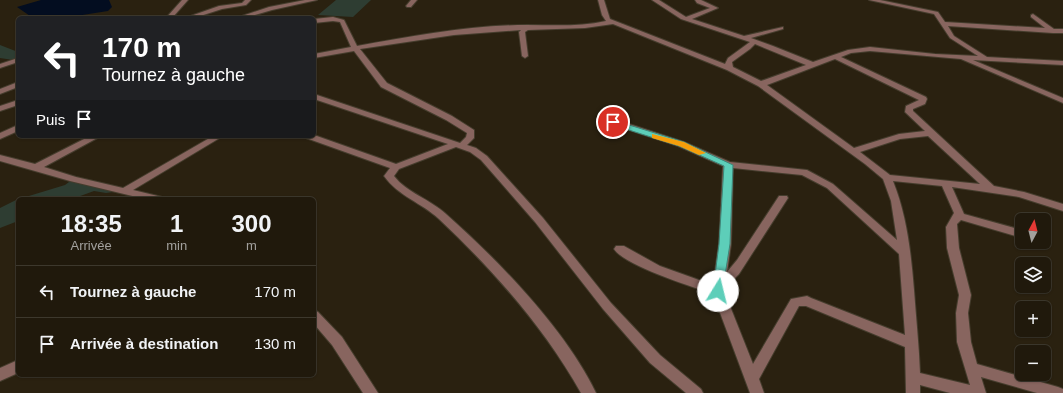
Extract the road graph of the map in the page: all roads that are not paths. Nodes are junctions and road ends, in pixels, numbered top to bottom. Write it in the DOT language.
graph roads {
  1 [pos="185,0"];
  2 [pos="248,0"];
  3 [pos="314,0"];
  4 [pos="414,0"];
  5 [pos="602,0"];
  6 [pos="655,0"];
  7 [pos="698,0"];
  8 [pos="872,0"];
  9 [pos="409,6"];
  10 [pos="171,16"];
  11 [pos="194,16"];
  12 [pos="245,16"];
  13 [pos="1032,16"];
  14 [pos="687,19"];
  15 [pos="316,21"];
  16 [pos="613,22"];
  17 [pos="943,24"];
  18 [pos="526,27"];
  19 [pos="781,28"];
  20 [pos="1053,31"];
  21 [pos="1063,31"];
  22 [pos="744,38"];
  23 [pos="753,42"];
  24 [pos="355,48"];
  25 [pos="316,56"];
  26 [pos="525,56"];
  27 [pos="836,57"];
  28 [pos="959,57"];
  29 [pos="984,57"];
  30 [pos="16,61"];
  31 [pos="1063,63"];
  32 [pos="813,65"];
  33 [pos="0,66"];
  34 [pos="730,68"];
  35 [pos="761,84"];
  36 [pos="16,85"];
  37 [pos="0,92"];
  38 [pos="316,97"];
  39 [pos="1063,101"];
  40 [pos="16,103"];
  41 [pos="0,109"];
  42 [pos="605,119"];
  43 [pos="16,129"];
  44 [pos="930,133"];
  45 [pos="0,136"];
  46 [pos="93,138"];
  47 [pos="216,138"];
  48 [pos="315,138"];
  49 [pos="457,146"];
  50 [pos="853,151"];
  51 [pos="0,158"];
  52 [pos="728,165"];
  53 [pos="36,167"];
  54 [pos="396,167"];
  55 [pos="887,178"];
  56 [pos="946,184"];
  57 [pos="991,189"];
  58 [pos="126,190"];
  59 [pos="151,197"];
  60 [pos="783,198"];
  61 [pos="1063,208"];
  62 [pos="959,216"];
  63 [pos="1015,232"];
  64 [pos="620,249"];
  65 [pos="905,253"];
  66 [pos="719,285"];
  67 [pos="316,317"];
  68 [pos="912,344"];
  69 [pos="16,367"];
  70 [pos="971,368"];
  71 [pos="0,375"];
  72 [pos="914,378"];
  73 [pos="751,379"];
  74 [pos="371,393"];
  75 [pos="589,393"];
  76 [pos="696,393"];
  77 [pos="757,393"];
  78 [pos="913,393"];
  79 [pos="975,393"];
  80 [pos="979,393"];
  81 [pos="1058,393"];
  1 -- 10 [label="street"];
  2 -- 11 [label="street"];
  3 -- 12 [label="street"];
  4 -- 9 [label="street"];
  5 -- 16 [label="street"];
  6 -- 14 [label="street"];
  7 -- 14 [label="street"];
  8 -- 17 [label="street"];
  13 -- 20 [label="street"];
  14 -- 22 [label="street"];
  15 -- 24 [label="street"];
  16 -- 18 [label="street"];
  16 -- 34 [label="street"];
  17 -- 20 [label="street"];
  17 -- 29 [label="street"];
  18 -- 24 [label="street"];
  18 -- 26 [label="street"];
  19 -- 22 [label="street"];
  20 -- 21 [label="street"];
  22 -- 23 [label="street"];
  23 -- 32 [label="street"];
  23 -- 34 [label="street"];
  24 -- 25 [label="street"];
  24 -- 49 [label="street"];
  27 -- 28 [label="street"];
  27 -- 32 [label="street"];
  27 -- 44 [label="street"];
  28 -- 29 [label="street"];
  28 -- 39 [label="street"];
  29 -- 31 [label="street"];
  30 -- 33 [label="street"];
  32 -- 35 [label="street"];
  34 -- 35 [label="street"];
  35 -- 50 [label="street"];
  36 -- 37 [label="street"];
  38 -- 49 [label="street"];
  40 -- 41 [label="street"];
  42 -- 52 [label="street"];
  43 -- 45 [label="street"];
  44 -- 50 [label="street"];
  44 -- 57 [label="street"];
  46 -- 53 [label="street"];
  47 -- 58 [label="street"];
  48 -- 54 [label="street"];
  49 -- 54 [label="street"];
  49 -- 76 [label="street"];
  50 -- 55 [label="street"];
  51 -- 53 [label="street"];
  52 -- 65 [label="street"];
  52 -- 66 [label="street"];
  53 -- 58 [label="street"];
  54 -- 75 [label="street"];
  55 -- 56 [label="street"];
  55 -- 65 [label="street"];
  56 -- 57 [label="street"];
  56 -- 62 [label="street"];
  57 -- 61 [label="street"];
  58 -- 59 [label="street"];
  60 -- 66 [label="street"];
  62 -- 63 [label="street"];
  62 -- 70 [label="street"];
  64 -- 66 [label="street"];
  65 -- 68 [label="street"];
  66 -- 73 [label="street"];
  67 -- 74 [label="street"];
  68 -- 72 [label="street"];
  68 -- 73 [label="street"];
  69 -- 71 [label="street"];
  70 -- 80 [label="street"];
  70 -- 81 [label="street"];
  72 -- 78 [label="street"];
  72 -- 79 [label="street"];
  73 -- 77 [label="street"];
}
